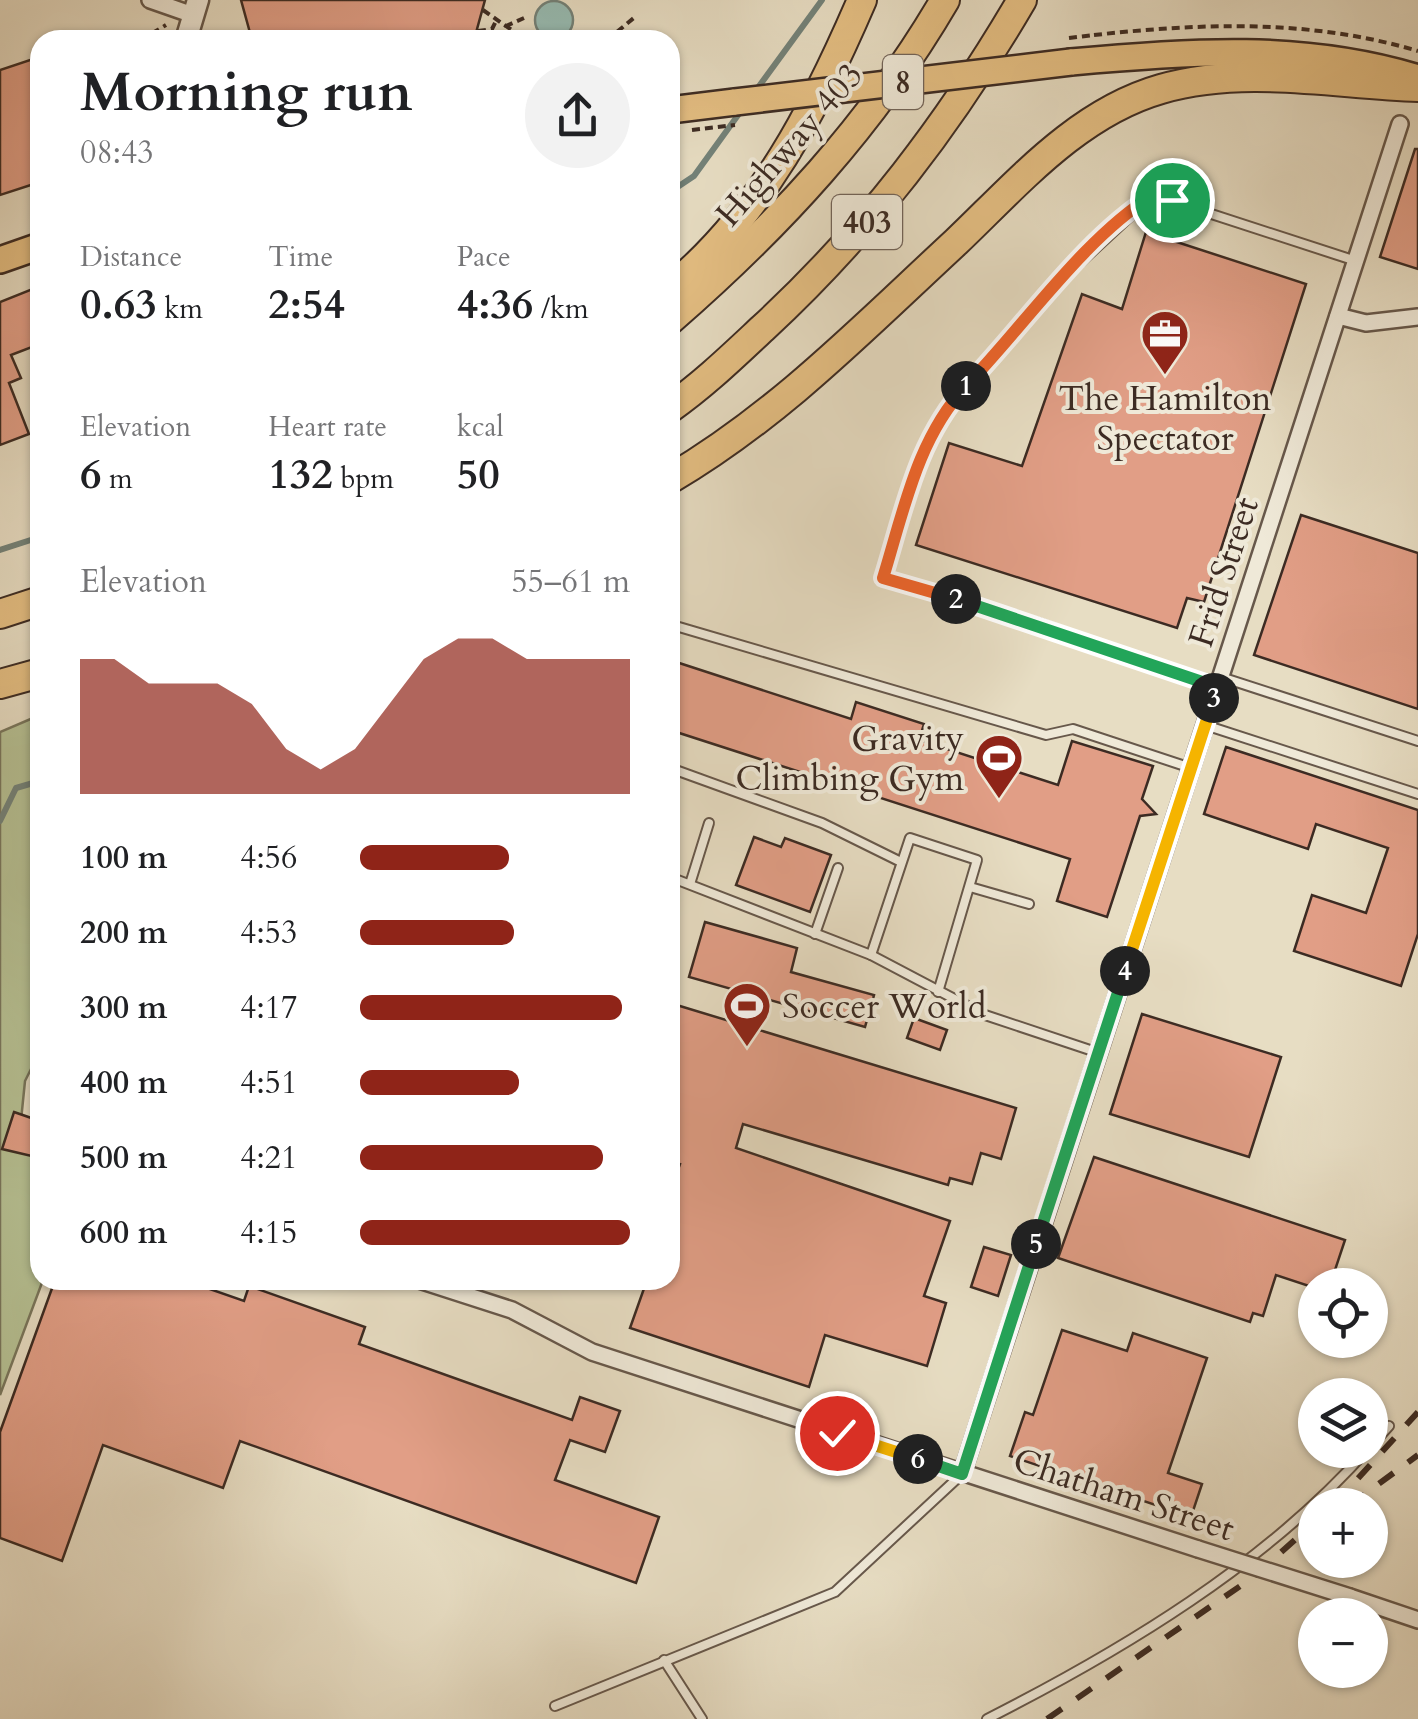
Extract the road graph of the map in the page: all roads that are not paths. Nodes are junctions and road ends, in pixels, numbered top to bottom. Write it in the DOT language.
graph roads {
  1 [pos="150,0"];
  2 [pos="862,0"];
  3 [pos="945,0"];
  4 [pos="1022,0"];
  5 [pos="196,8"];
  6 [pos="1418,78"];
  7 [pos="1418,87"];
  8 [pos="680,109"];
  9 [pos="1400,124"];
  10 [pos="30,250"];
  11 [pos="0,260"];
  12 [pos="1356,260"];
  13 [pos="680,280"];
  14 [pos="680,311"];
  15 [pos="1338,316"];
  16 [pos="1418,317"];
  17 [pos="680,399"];
  18 [pos="680,473"];
  19 [pos="30,605"];
  20 [pos="0,614"];
  21 [pos="680,627"];
  22 [pos="30,676"];
  23 [pos="1219,682"];
  24 [pos="0,684"];
  25 [pos="1205,725"];
  26 [pos="1418,741"];
  27 [pos="1191,768"];
  28 [pos="680,772"];
  29 [pos="1418,794"];
  30 [pos="710,823"];
  31 [pos="901,862"];
  32 [pos="838,868"];
  33 [pos="680,880"];
  34 [pos="690,884"];
  35 [pos="970,888"];
  36 [pos="1030,904"];
  37 [pos="815,934"];
  38 [pos="870,956"];
  39 [pos="938,992"];
  40 [pos="1098,1053"];
  41 [pos="450,1290"];
  42 [pos="1349,1468"];
  43 [pos="962,1474"];
  44 [pos="1418,1620"];
  45 [pos="664,1660"];
  46 [pos="555,1706"];
  47 [pos="702,1719"];
  48 [pos="988,1719"];
  1 -- 5 [label="street"];
  2 -- 13 [label="highway"];
  3 -- 14 [label="highway, Highway 403 / 403"];
  4 -- 17 [label="highway, 403"];
  6 -- 8 [label="main road, 8, bridge"];
  7 -- 18 [label="highway"];
  9 -- 12 [label="street, Frid Street"];
  10 -- 11 [label="main road"];
  12 -- 15 [label="street, Frid Street"];
  12 -- 23 [label="lane"];
  15 -- 16 [label="street"];
  15 -- 23 [label="street, Frid Street"];
  19 -- 20 [label="highway"];
  21 -- 27 [label="lane"];
  22 -- 24 [label="highway"];
  23 -- 25 [label="street, Frid Street"];
  23 -- 26 [label="lane"];
  25 -- 27 [label="street, Frid Street"];
  25 -- 29 [label="lane"];
  27 -- 40 [label="street, Frid Street"];
  28 -- 31 [label="lane"];
  30 -- 34 [label="lane"];
  31 -- 35 [label="lane"];
  31 -- 38 [label="lane"];
  32 -- 37 [label="lane"];
  33 -- 34 [label="lane"];
  34 -- 37 [label="lane"];
  35 -- 36 [label="lane"];
  35 -- 39 [label="lane"];
  37 -- 38 [label="lane"];
  38 -- 39 [label="lane"];
  39 -- 40 [label="lane"];
  40 -- 43 [label="street, Frid Street"];
  41 -- 43 [label="street, Chatham Street"];
  42 -- 48 [label="lane"];
  43 -- 44 [label="street, Chatham Street, bridge"];
  43 -- 45 [label="lane"];
  45 -- 46 [label="lane"];
  45 -- 47 [label="lane"];
}
